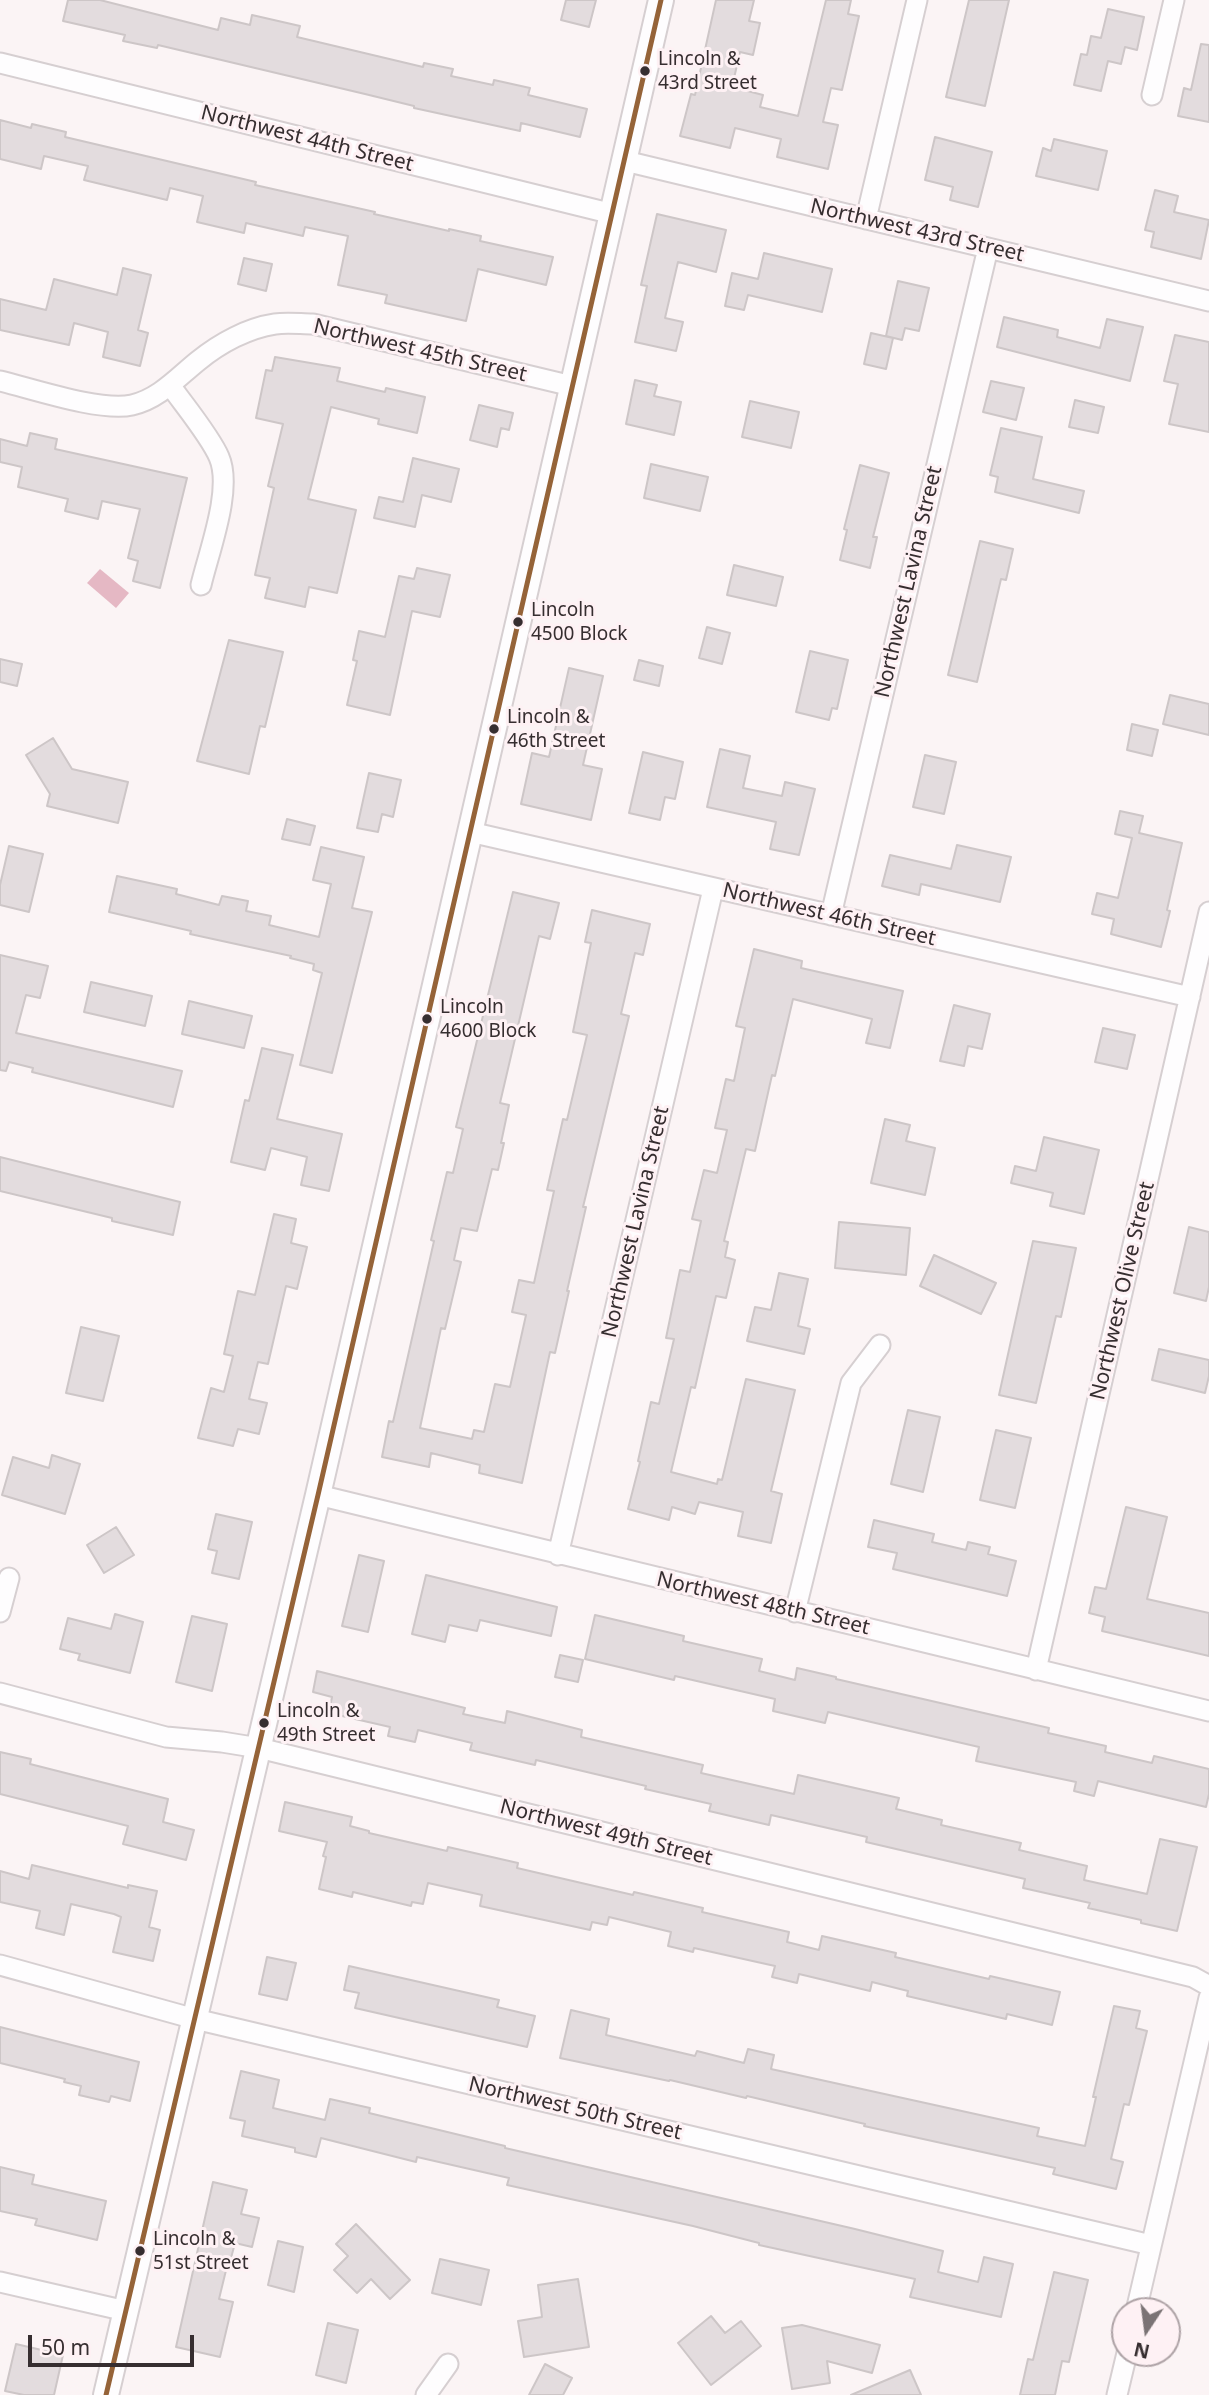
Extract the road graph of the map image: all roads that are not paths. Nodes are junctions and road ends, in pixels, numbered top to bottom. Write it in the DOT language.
graph roads {
  1 [pos="661,0"];
  2 [pos="917,0"];
  3 [pos="1174,0"];
  4 [pos="0,64"];
  5 [pos="1152,95"];
  6 [pos="625,161"];
  7 [pos="613,214"];
  8 [pos="866,219"];
  9 [pos="988,248"];
  10 [pos="1209,301"];
  11 [pos="0,381"];
  12 [pos="170,385"];
  13 [pos="572,386"];
  14 [pos="201,585"];
  15 [pos="470,832"];
  16 [pos="713,889"];
  17 [pos="1209,912"];
  18 [pos="831,915"];
  19 [pos="1190,997"];
  20 [pos="880,1345"];
  21 [pos="318,1495"];
  22 [pos="558,1555"];
  23 [pos="9,1578"];
  24 [pos="0,1612"];
  25 [pos="795,1612"];
  26 [pos="1036,1670"];
  27 [pos="0,1693"];
  28 [pos="1209,1711"];
  29 [pos="259,1748"];
  30 [pos="0,1965"];
  31 [pos="1209,1986"];
  32 [pos="1209,1998"];
  33 [pos="195,2019"];
  34 [pos="1151,2245"];
  35 [pos="0,2283"];
  36 [pos="1139,2297"];
  37 [pos="126,2311"];
  38 [pos="448,2364"];
  39 [pos="1124,2367"];
  40 [pos="106,2395"];
  41 [pos="426,2395"];
  42 [pos="1117,2395"];
  1 -- 6 [label="street"];
  2 -- 8 [label="street"];
  3 -- 5 [label="street"];
  4 -- 7 [label="street, Northwest 44th Street"];
  6 -- 7 [label="street"];
  6 -- 8 [label="street, Northwest 43rd Street"];
  7 -- 13 [label="street"];
  8 -- 9 [label="street, Northwest 43rd Street"];
  9 -- 10 [label="street, Northwest 43rd Street"];
  9 -- 18 [label="street, Northwest Lavina Street"];
  11 -- 12 [label="street, Northwest 45th Street"];
  12 -- 13 [label="street, Northwest 45th Street"];
  12 -- 14 [label="street"];
  13 -- 15 [label="street"];
  15 -- 16 [label="street, Northwest 46th Street"];
  15 -- 21 [label="street"];
  16 -- 18 [label="street, Northwest 46th Street"];
  16 -- 22 [label="street, Northwest Lavina Street"];
  17 -- 19 [label="street, Northwest Olive Street"];
  18 -- 19 [label="street, Northwest 46th Street"];
  19 -- 26 [label="street, Northwest Olive Street"];
  20 -- 25 [label="street"];
  21 -- 22 [label="street, Northwest 48th Street"];
  21 -- 29 [label="street"];
  22 -- 25 [label="street, Northwest 48th Street"];
  23 -- 24 [label="street"];
  25 -- 26 [label="street, Northwest 48th Street"];
  26 -- 28 [label="street, Northwest 48th Street"];
  27 -- 29 [label="street, Northwest 49th Street"];
  29 -- 31 [label="street, Northwest 49th Street"];
  29 -- 33 [label="street"];
  30 -- 33 [label="street, Northwest 50th Street"];
  32 -- 34 [label="street"];
  33 -- 34 [label="street, Northwest 50th Street"];
  33 -- 37 [label="street"];
  34 -- 36 [label="street"];
  35 -- 37 [label="street"];
  37 -- 40 [label="street"];
  38 -- 41 [label="street"];
  39 -- 42 [label="street"];
}
